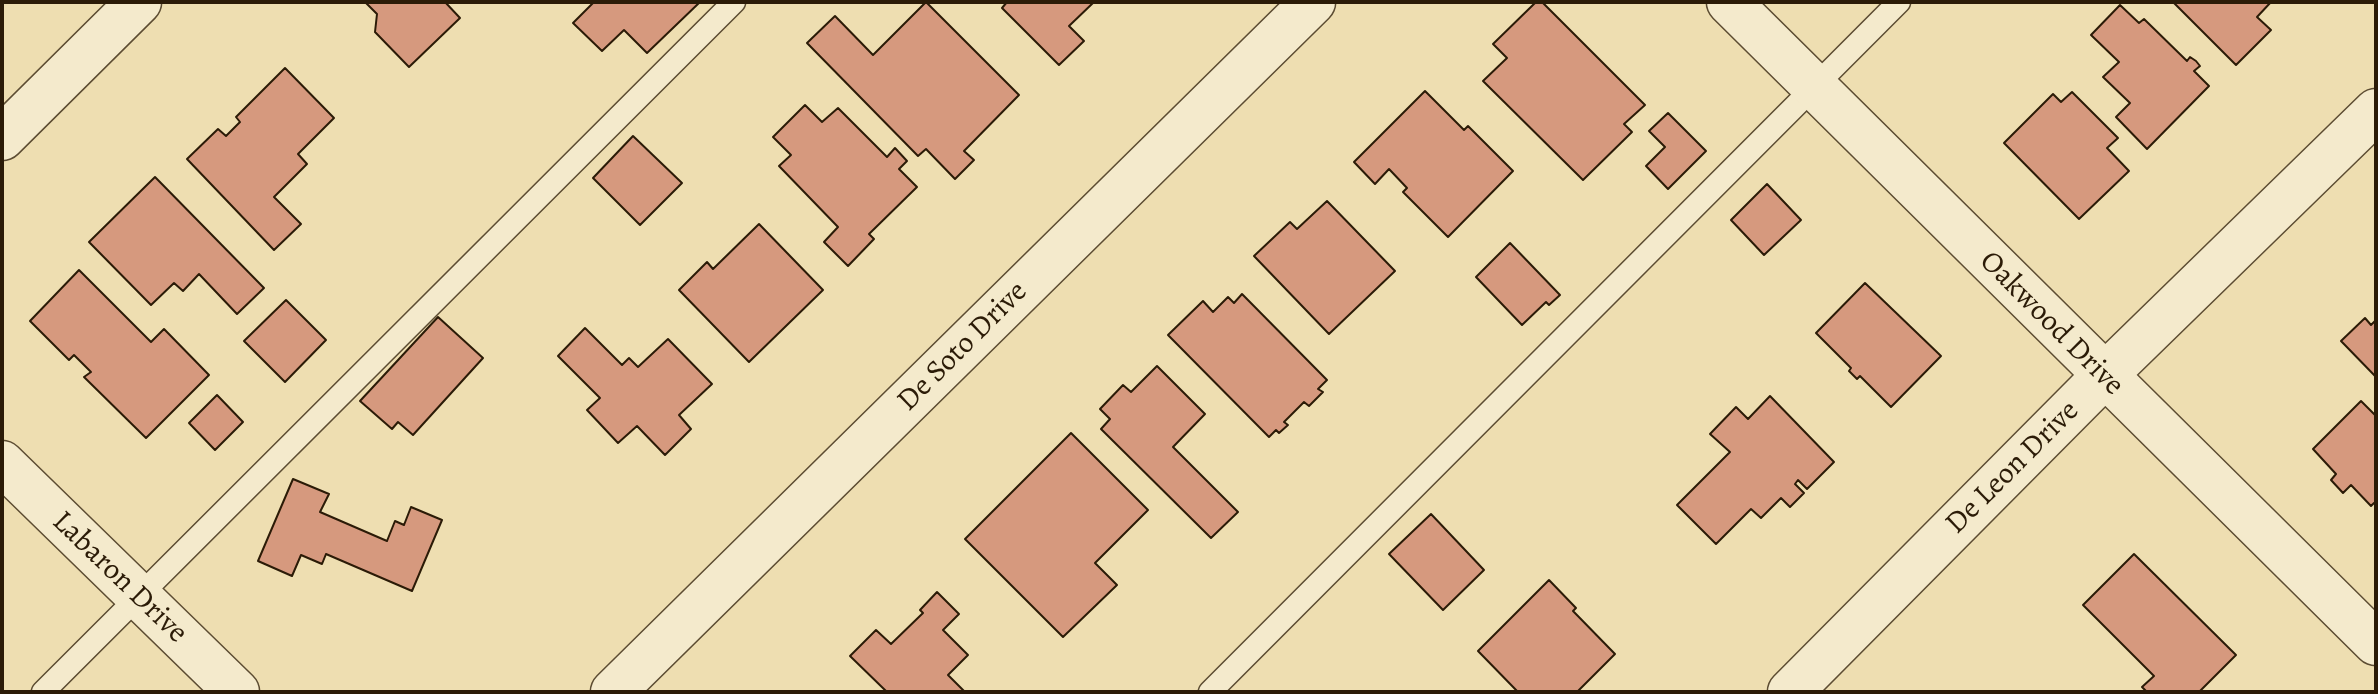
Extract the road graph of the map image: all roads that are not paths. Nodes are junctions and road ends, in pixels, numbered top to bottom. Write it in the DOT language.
graph roads {
  1 [pos="139,2"];
  2 [pos="734,2"];
  3 [pos="1313,2"];
  4 [pos="1729,2"];
  5 [pos="1899,2"];
  6 [pos="1813,87"];
  7 [pos="2376,111"];
  8 [pos="2,138"];
  9 [pos="2104,376"];
  10 [pos="2,463"];
  11 [pos="139,597"];
  12 [pos="2376,643"];
  13 [pos="43,692"];
  14 [pos="237,692"];
  15 [pos="613,692"];
  16 [pos="1210,692"];
  17 [pos="1790,692"];
  1 -- 8 [label="street"];
  2 -- 11 [label="lane"];
  3 -- 15 [label="street, De Soto Drive"];
  4 -- 6 [label="street, Oakwood Drive"];
  5 -- 6 [label="lane"];
  6 -- 9 [label="street, Oakwood Drive"];
  6 -- 16 [label="lane"];
  7 -- 9 [label="street, De Leon Drive"];
  9 -- 12 [label="street, Oakwood Drive"];
  9 -- 17 [label="street, De Leon Drive"];
  10 -- 11 [label="street, Labaron Drive"];
  11 -- 13 [label="lane"];
  11 -- 14 [label="street, Labaron Drive"];
}
